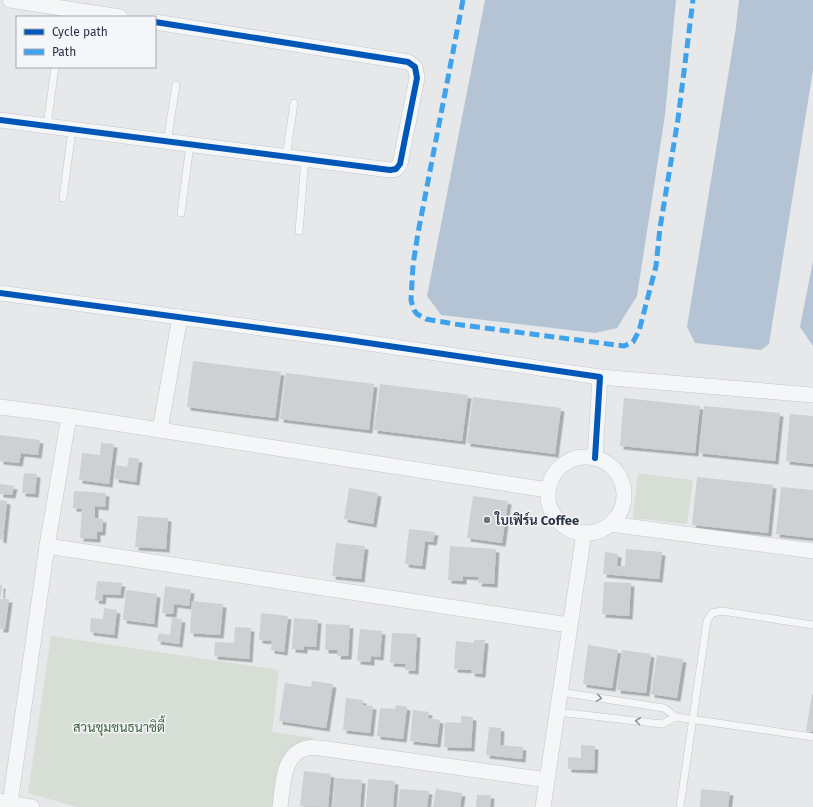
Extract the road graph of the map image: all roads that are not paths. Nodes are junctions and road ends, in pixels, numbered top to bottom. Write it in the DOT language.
graph roads {
  1 [pos="10,0"];
  2 [pos="114,16"];
  3 [pos="156,22"];
  4 [pos="55,68"];
  5 [pos="176,85"];
  6 [pos="294,103"];
  7 [pos="0,120"];
  8 [pos="47,126"];
  9 [pos="72,130"];
  10 [pos="167,142"];
  11 [pos="190,145"];
  12 [pos="286,157"];
  13 [pos="305,159"];
  14 [pos="63,198"];
  15 [pos="181,213"];
  16 [pos="299,231"];
  17 [pos="0,293"];
  18 [pos="180,317"];
  19 [pos="600,377"];
  20 [pos="813,395"];
  21 [pos="0,407"];
  22 [pos="69,416"];
  23 [pos="160,430"];
  24 [pos="595,458"];
  25 [pos="548,490"];
  26 [pos="610,524"];
  27 [pos="584,533"];
  28 [pos="47,546"];
  29 [pos="813,551"];
  30 [pos="569,625"];
  31 [pos="813,625"];
  32 [pos="560,692"];
  33 [pos="558,712"];
  34 [pos="676,717"];
  35 [pos="692,720"];
  36 [pos="813,736"];
  37 [pos="547,780"];
  38 [pos="5,802"];
  39 [pos="32,807"];
  40 [pos="280,807"];
  41 [pos="543,807"];
  42 [pos="680,807"];
  1 -- 2 [label="street"];
  3 -- 13 [label="street"];
  4 -- 8 [label="lane"];
  5 -- 10 [label="lane"];
  6 -- 12 [label="lane"];
  7 -- 8 [label="street"];
  8 -- 9 [label="street"];
  9 -- 10 [label="street"];
  9 -- 14 [label="lane"];
  10 -- 11 [label="street"];
  11 -- 12 [label="street"];
  11 -- 15 [label="lane"];
  12 -- 13 [label="street"];
  13 -- 16 [label="lane"];
  17 -- 18 [label="street"];
  18 -- 19 [label="street"];
  18 -- 23 [label="street"];
  19 -- 20 [label="street"];
  19 -- 24 [label="street"];
  21 -- 22 [label="street"];
  22 -- 23 [label="street"];
  22 -- 28 [label="street"];
  23 -- 25 [label="street"];
  24 -- 25 [label="street"];
  24 -- 26 [label="street"];
  25 -- 27 [label="street"];
  26 -- 27 [label="street"];
  26 -- 29 [label="street"];
  27 -- 30 [label="street"];
  28 -- 30 [label="street"];
  28 -- 38 [label="street"];
  30 -- 32 [label="street"];
  31 -- 35 [label="lane"];
  32 -- 33 [label="street"];
  32 -- 34 [label="lane, one-way"];
  34 -- 33 [label="lane, one-way"];
  33 -- 37 [label="street"];
  34 -- 35 [label="lane"];
  35 -- 36 [label="lane"];
  35 -- 42 [label="lane"];
  37 -- 40 [label="street"];
  37 -- 41 [label="street"];
  38 -- 39 [label="street"];
}
